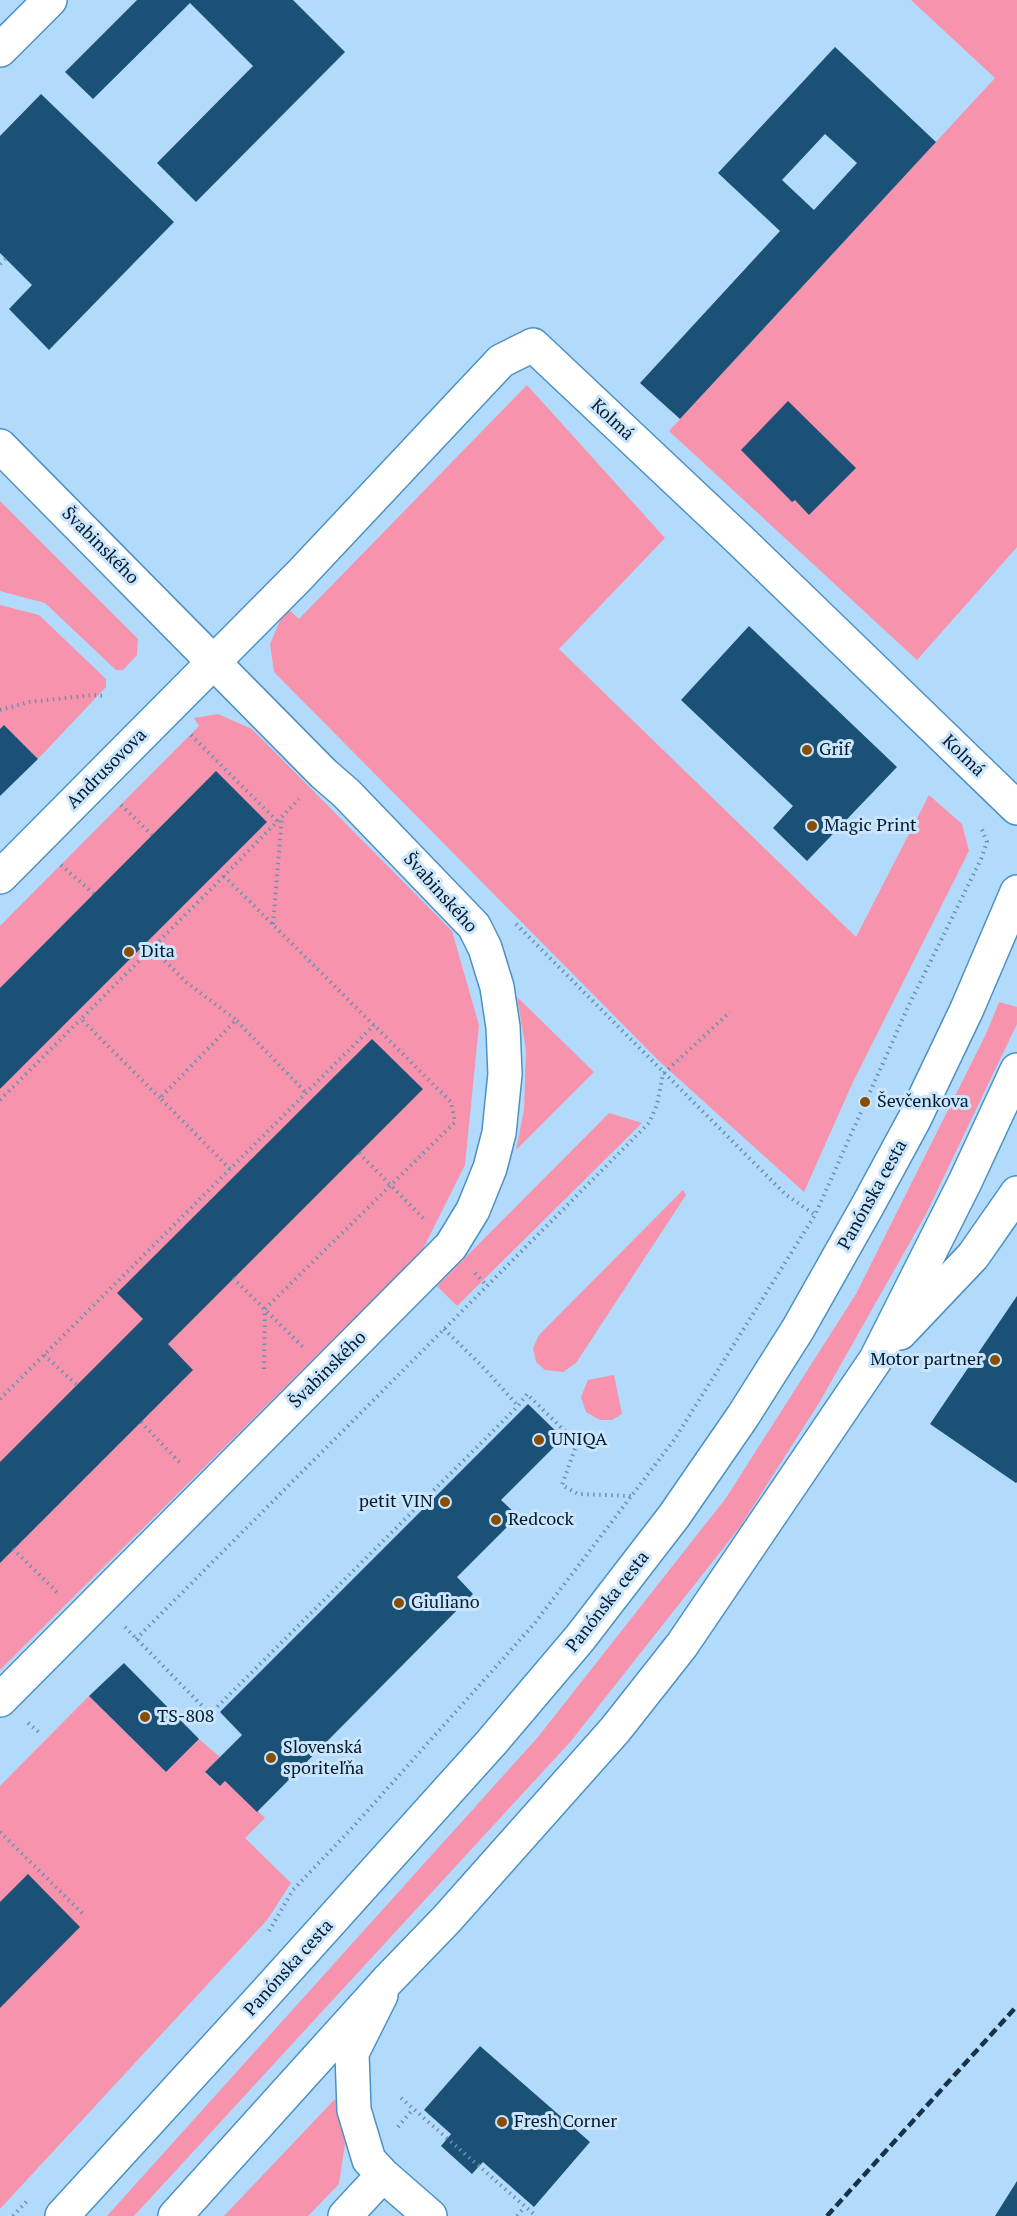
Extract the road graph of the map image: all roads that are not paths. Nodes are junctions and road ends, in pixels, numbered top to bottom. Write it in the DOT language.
graph roads {
  1 [pos="50,0"];
  2 [pos="0,50"];
  3 [pos="0,446"];
  4 [pos="213,661"];
  5 [pos="1017,808"];
  6 [pos="0,877"];
  7 [pos="1017,892"];
  8 [pos="1017,1070"];
  9 [pos="1017,1193"];
  10 [pos="876,1359"];
  11 [pos="0,1700"];
  12 [pos="388,1980"];
  13 [pos="383,2175"];
  14 [pos="62,2216"];
  15 [pos="175,2216"];
  16 [pos="345,2216"];
  17 [pos="430,2216"];
  1 -- 2 [label="main road"];
  3 -- 4 [label="main road, Švabinského"];
  4 -- 5 [label="main road, Kolmá"];
  4 -- 6 [label="main road, Andrusovova"];
  4 -- 11 [label="main road, Švabinského"];
  7 -- 14 [label="main road, Panónska cesta"];
  8 -- 10 [label="main road"];
  9 -- 10 [label="main road"];
  10 -- 12 [label="main road"];
  12 -- 13 [label="main road"];
  12 -- 15 [label="main road"];
  13 -- 16 [label="main road"];
  13 -- 17 [label="main road"];
}
